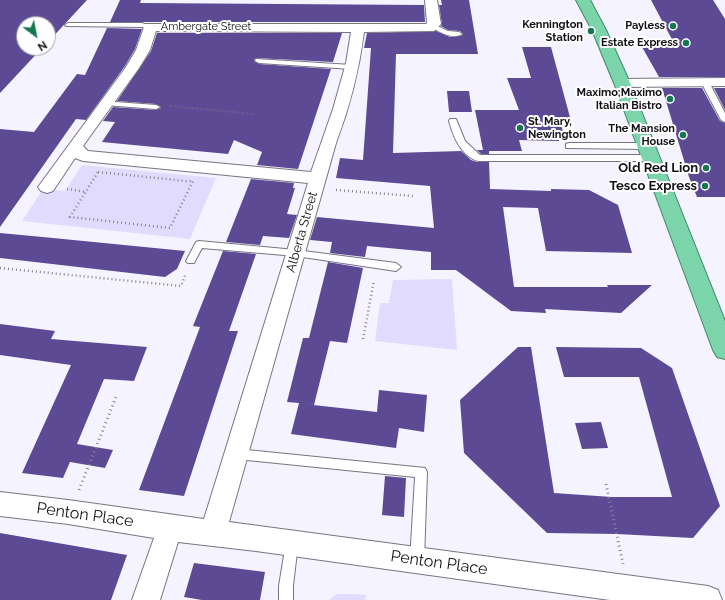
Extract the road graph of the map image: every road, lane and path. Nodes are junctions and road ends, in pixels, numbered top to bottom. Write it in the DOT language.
graph roads {
  1 [pos="431,0"];
  2 [pos="583,0"];
  3 [pos="68,25"];
  4 [pos="433,26"];
  5 [pos="150,27"];
  6 [pos="358,28"];
  7 [pos="459,34"];
  8 [pos="259,61"];
  9 [pos="352,66"];
  10 [pos="705,82"];
  11 [pos="725,82"];
  12 [pos="622,83"];
  13 [pos="105,103"];
  14 [pos="156,107"];
  15 [pos="253,114"];
  16 [pos="725,120"];
  17 [pos="453,121"];
  18 [pos="570,146"];
  19 [pos="74,147"];
  20 [pos="649,152"];
  21 [pos="316,183"];
  22 [pos="47,187"];
  23 [pos="86,192"];
  24 [pos="413,196"];
  25 [pos="296,253"];
  26 [pos="191,261"];
  27 [pos="376,264"];
  28 [pos="396,267"];
  29 [pos="0,268"];
  30 [pos="363,339"];
  31 [pos="725,350"];
  32 [pos="116,398"];
  33 [pos="237,454"];
  34 [pos="606,484"];
  35 [pos="0,504"];
  36 [pos="68,512"];
  37 [pos="170,528"];
  38 [pos="213,532"];
  39 [pos="292,543"];
  40 [pos="417,561"];
  41 [pos="628,588"];
  42 [pos="146,600"];
  43 [pos="286,600"];
  44 [pos="708,600"];
  1 -- 4 [label="street"];
  2 -- 12 [label="highway"];
  3 -- 5 [label="lane"];
  4 -- 6 [label="street"];
  4 -- 7 [label="lane"];
  5 -- 6 [label="street, Ambergate Street"];
  5 -- 13 [label="street, Ambergate Street"];
  6 -- 9 [label="street, Alberta Street"];
  8 -- 9 [label="lane"];
  9 -- 21 [label="street, Alberta Street"];
  10 -- 11 [label="street"];
  10 -- 12 [label="street"];
  10 -- 16 [label="lane"];
  12 -- 20 [label="highway"];
  13 -- 14 [label="lane"];
  13 -- 19 [label="street, Ambergate Street"];
  14 -- 15 [label="path"];
  17 -- 20 [label="lane"];
  18 -- 20 [label="lane"];
  19 -- 21 [label="street"];
  19 -- 22 [label="street, Ambergate Street"];
  20 -- 31 [label="highway"];
  21 -- 24 [label="path"];
  21 -- 25 [label="street, Alberta Street"];
  23 -- 23 [label="path"];
  25 -- 26 [label="lane"];
  25 -- 27 [label="lane"];
  25 -- 33 [label="street, Alberta Street"];
  26 -- 29 [label="path"];
  27 -- 28 [label="lane"];
  27 -- 30 [label="path"];
  32 -- 36 [label="path"];
  33 -- 38 [label="street, Alberta Street"];
  33 -- 40 [label="lane"];
  34 -- 41 [label="path"];
  35 -- 36 [label="street, Penton Place"];
  36 -- 37 [label="street, Penton Place"];
  37 -- 38 [label="street, Penton Place"];
  37 -- 42 [label="street"];
  38 -- 39 [label="street, Penton Place"];
  39 -- 40 [label="street, Penton Place"];
  39 -- 43 [label="lane"];
  40 -- 41 [label="street, Penton Place"];
  41 -- 44 [label="street, Penton Place"];
}
